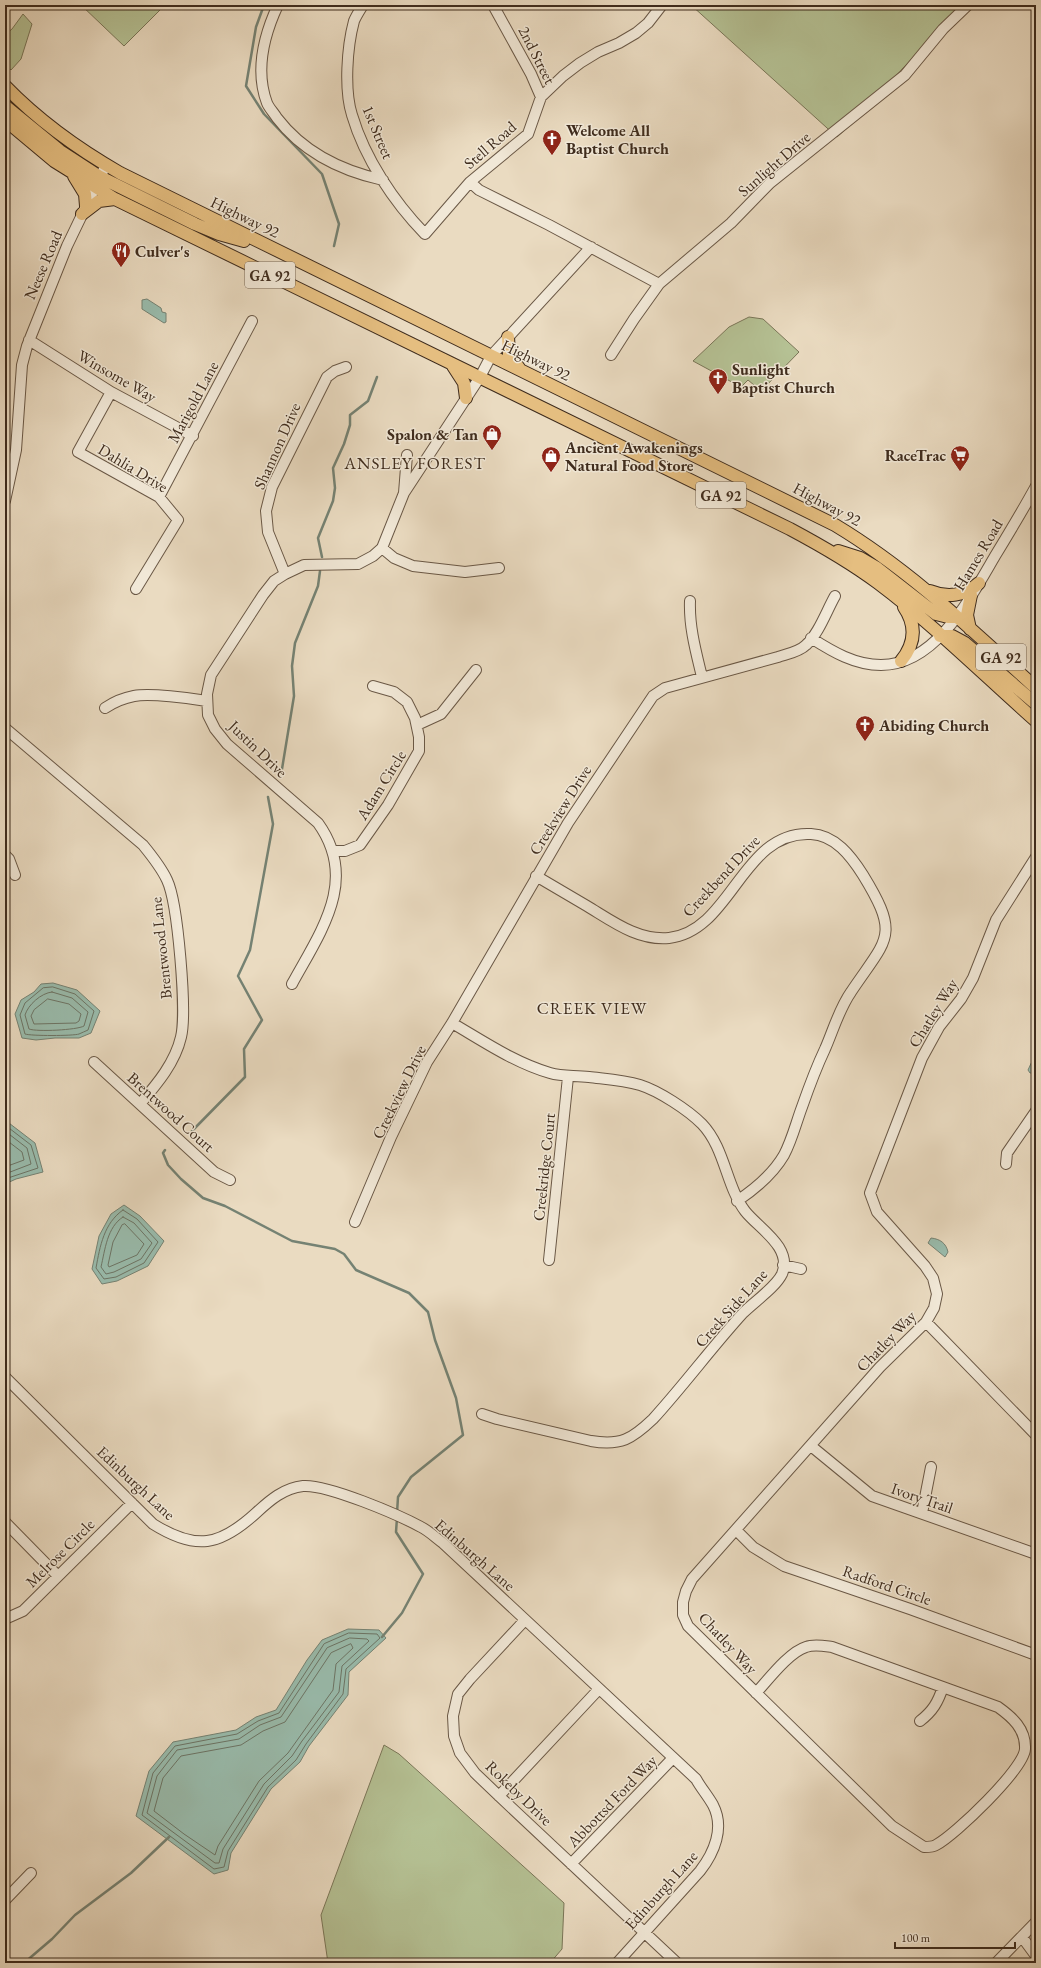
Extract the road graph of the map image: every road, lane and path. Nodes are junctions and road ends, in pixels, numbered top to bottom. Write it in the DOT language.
graph roads {
  1 [pos="278,5"];
  2 [pos="363,5"];
  3 [pos="493,5"];
  4 [pos="662,5"];
  5 [pos="968,5"];
  6 [pos="5,86"];
  7 [pos="542,97"];
  8 [pos="5,106"];
  9 [pos="5,120"];
  10 [pos="106,165"];
  11 [pos="73,173"];
  12 [pos="383,180"];
  13 [pos="98,182"];
  14 [pos="470,182"];
  15 [pos="115,199"];
  16 [pos="84,210"];
  17 [pos="425,234"];
  18 [pos="261,243"];
  19 [pos="591,246"];
  20 [pos="659,284"];
  21 [pos="252,321"];
  22 [pos="508,337"];
  23 [pos="29,340"];
  24 [pos="611,355"];
  25 [pos="491,356"];
  26 [pos="447,362"];
  27 [pos="346,367"];
  28 [pos="521,370"];
  29 [pos="480,378"];
  30 [pos="111,392"];
  31 [pos="466,398"];
  32 [pos="193,436"];
  33 [pos="407,455"];
  34 [pos="1036,486"];
  35 [pos="404,493"];
  36 [pos="159,497"];
  37 [pos="5,501"];
  38 [pos="382,548"];
  39 [pos="825,548"];
  40 [pos="498,568"];
  41 [pos="285,574"];
  42 [pos="979,583"];
  43 [pos="136,589"];
  44 [pos="927,590"];
  45 [pos="971,595"];
  46 [pos="835,596"];
  47 [pos="899,600"];
  48 [pos="690,601"];
  49 [pos="956,617"];
  50 [pos="970,629"];
  51 [pos="940,636"];
  52 [pos="811,638"];
  53 [pos="901,661"];
  54 [pos="476,670"];
  55 [pos="702,677"];
  56 [pos="372,686"];
  57 [pos="1036,688"];
  58 [pos="207,701"];
  59 [pos="1036,704"];
  60 [pos="105,708"];
  61 [pos="1036,721"];
  62 [pos="417,725"];
  63 [pos="5,728"];
  64 [pos="333,851"];
  65 [pos="5,855"];
  66 [pos="1036,857"];
  67 [pos="15,874"];
  68 [pos="536,876"];
  69 [pos="292,984"];
  70 [pos="452,1023"];
  71 [pos="94,1062"];
  72 [pos="568,1077"];
  73 [pos="140,1104"];
  74 [pos="1036,1111"];
  75 [pos="1006,1164"];
  76 [pos="230,1180"];
  77 [pos="737,1201"];
  78 [pos="356,1222"];
  79 [pos="549,1260"];
  80 [pos="783,1265"];
  81 [pos="801,1269"];
  82 [pos="926,1322"];
  83 [pos="5,1377"];
  84 [pos="482,1414"];
  85 [pos="1036,1435"];
  86 [pos="811,1446"];
  87 [pos="931,1467"];
  88 [pos="132,1503"];
  89 [pos="922,1513"];
  90 [pos="5,1522"];
  91 [pos="736,1530"];
  92 [pos="1036,1554"];
  93 [pos="58,1576"];
  94 [pos="5,1619"];
  95 [pos="525,1620"];
  96 [pos="1036,1655"];
  97 [pos="943,1687"];
  98 [pos="599,1689"];
  99 [pos="756,1694"];
  100 [pos="920,1721"];
  101 [pos="673,1758"];
  102 [pos="499,1796"];
  103 [pos="572,1864"];
  104 [pos="31,1873"];
  105 [pos="5,1900"];
  106 [pos="1036,1922"];
  107 [pos="644,1932"];
  108 [pos="1022,1938"];
  109 [pos="1036,1956"];
  110 [pos="616,1963"];
  111 [pos="677,1963"];
  112 [pos="996,1963"];
  1 -- 12 [label="street"];
  2 -- 12 [label="street, 1st Street"];
  3 -- 7 [label="street, 2nd Street"];
  4 -- 7 [label="street, Stell Road"];
  5 -- 20 [label="street, Sunlight Drive"];
  6 -- 10 [label="main road, Highway 92 / GA 92"];
  7 -- 14 [label="street, Stell Road"];
  8 -- 13 [label="main road"];
  9 -- 11 [label="main road, GA 92"];
  10 -- 13 [label="street, Neese Road"];
  10 -- 18 [label="main road, Highway 92 / GA 92"];
  11 -- 13 [label="main road, GA 92"];
  11 -- 16 [label="main road"];
  12 -- 17 [label="street, 1st Street"];
  13 -- 15 [label="main road, GA 92"];
  13 -- 16 [label="street, Neese Road"];
  13 -- 18 [label="main road"];
  14 -- 17 [label="street, Stell Road"];
  14 -- 19 [label="street"];
  15 -- 16 [label="main road"];
  15 -- 26 [label="main road, GA 92"];
  16 -- 23 [label="street, Neese Road"];
  18 -- 25 [label="main road, Highway 92 / GA 92"];
  19 -- 20 [label="street"];
  19 -- 22 [label="street"];
  20 -- 24 [label="street, Sunlight Drive"];
  21 -- 32 [label="street, Marigold Lane"];
  22 -- 25 [label="street"];
  22 -- 28 [label="main road"];
  23 -- 30 [label="street, Winsome Way"];
  23 -- 37 [label="street, Neese Road"];
  25 -- 28 [label="main road, Highway 92 / GA 92"];
  25 -- 29 [label="street"];
  26 -- 29 [label="main road, GA 92"];
  26 -- 31 [label="main road"];
  27 -- 41 [label="street, Shannon Drive"];
  28 -- 44 [label="main road, Highway 92 / GA 92"];
  29 -- 31 [label="street"];
  29 -- 39 [label="main road, GA 92"];
  30 -- 32 [label="street, Winsome Way"];
  30 -- 36 [label="street, Dahlia Drive"];
  31 -- 35 [label="street"];
  32 -- 36 [label="street, Marigold Lane"];
  33 -- 35 [label="street"];
  34 -- 42 [label="street, Hames Road"];
  35 -- 38 [label="street"];
  36 -- 43 [label="street, Dahlia Drive"];
  38 -- 40 [label="street"];
  38 -- 41 [label="street, Justin Drive"];
  39 -- 47 [label="main road, GA 92"];
  39 -- 49 [label="main road"];
  41 -- 58 [label="street, Justin Drive"];
  42 -- 44 [label="main road"];
  42 -- 45 [label="street, Hames Road"];
  44 -- 49 [label="main road, Highway 92 / GA 92"];
  45 -- 49 [label="street, Hames Road"];
  45 -- 50 [label="main road"];
  46 -- 52 [label="street, Creekview Drive"];
  47 -- 51 [label="main road, GA 92"];
  47 -- 53 [label="main road"];
  48 -- 55 [label="street"];
  49 -- 50 [label="main road, Highway 92 / GA 92"];
  49 -- 51 [label="street, Hames Road"];
  50 -- 57 [label="main road, Highway 92 / GA 92"];
  51 -- 53 [label="street"];
  51 -- 59 [label="main road"];
  51 -- 61 [label="main road, GA 92"];
  52 -- 53 [label="street"];
  52 -- 55 [label="street, Creekview Drive"];
  54 -- 62 [label="street"];
  55 -- 68 [label="street, Creekview Drive"];
  56 -- 62 [label="street, Adam Circle"];
  58 -- 60 [label="street"];
  58 -- 64 [label="street, Justin Drive"];
  62 -- 64 [label="street, Adam Circle"];
  63 -- 73 [label="street, Brentwood Lane"];
  64 -- 69 [label="street, Justin Drive"];
  65 -- 67 [label="street"];
  66 -- 82 [label="street, Chatley Way"];
  68 -- 70 [label="street, Creekview Drive"];
  68 -- 77 [label="street, Creekbend Drive"];
  70 -- 72 [label="street, Creek Side Lane"];
  70 -- 78 [label="street, Creekview Drive"];
  71 -- 73 [label="street, Brentwood Court"];
  72 -- 77 [label="street, Creek Side Lane"];
  72 -- 79 [label="street, Creekridge Court"];
  73 -- 76 [label="street, Brentwood Court"];
  74 -- 75 [label="street"];
  77 -- 80 [label="street, Creek Side Lane"];
  80 -- 81 [label="street"];
  80 -- 84 [label="street, Creek Side Lane"];
  82 -- 85 [label="street"];
  82 -- 86 [label="street, Chatley Way"];
  83 -- 88 [label="street, Edinburgh Lane"];
  86 -- 89 [label="street, Ivory Trail"];
  86 -- 91 [label="street, Chatley Way"];
  87 -- 89 [label="street"];
  88 -- 93 [label="street, Melrose Circle"];
  88 -- 95 [label="street, Edinburgh Lane"];
  89 -- 92 [label="street, Ivory Trail"];
  90 -- 93 [label="street"];
  91 -- 96 [label="street, Radford Circle"];
  91 -- 99 [label="street, Chatley Way"];
  93 -- 94 [label="street, Melrose Circle"];
  95 -- 98 [label="street, Edinburgh Lane"];
  95 -- 102 [label="street, Rokeby Drive"];
  97 -- 99 [label="street, Chatley Way"];
  97 -- 99 [label="street, Chatley Way"];
  97 -- 100 [label="street"];
  98 -- 101 [label="street, Edinburgh Lane"];
  98 -- 102 [label="street"];
  101 -- 103 [label="street, Abbottsd Ford Way"];
  101 -- 107 [label="street, Edinburgh Lane"];
  102 -- 103 [label="street, Rokeby Drive"];
  103 -- 107 [label="street, Rokeby Drive"];
  104 -- 105 [label="street"];
  106 -- 108 [label="street"];
  107 -- 110 [label="street, Edinburgh Lane"];
  107 -- 111 [label="street, Rokeby Drive"];
  108 -- 109 [label="street"];
  108 -- 112 [label="street"];
}
